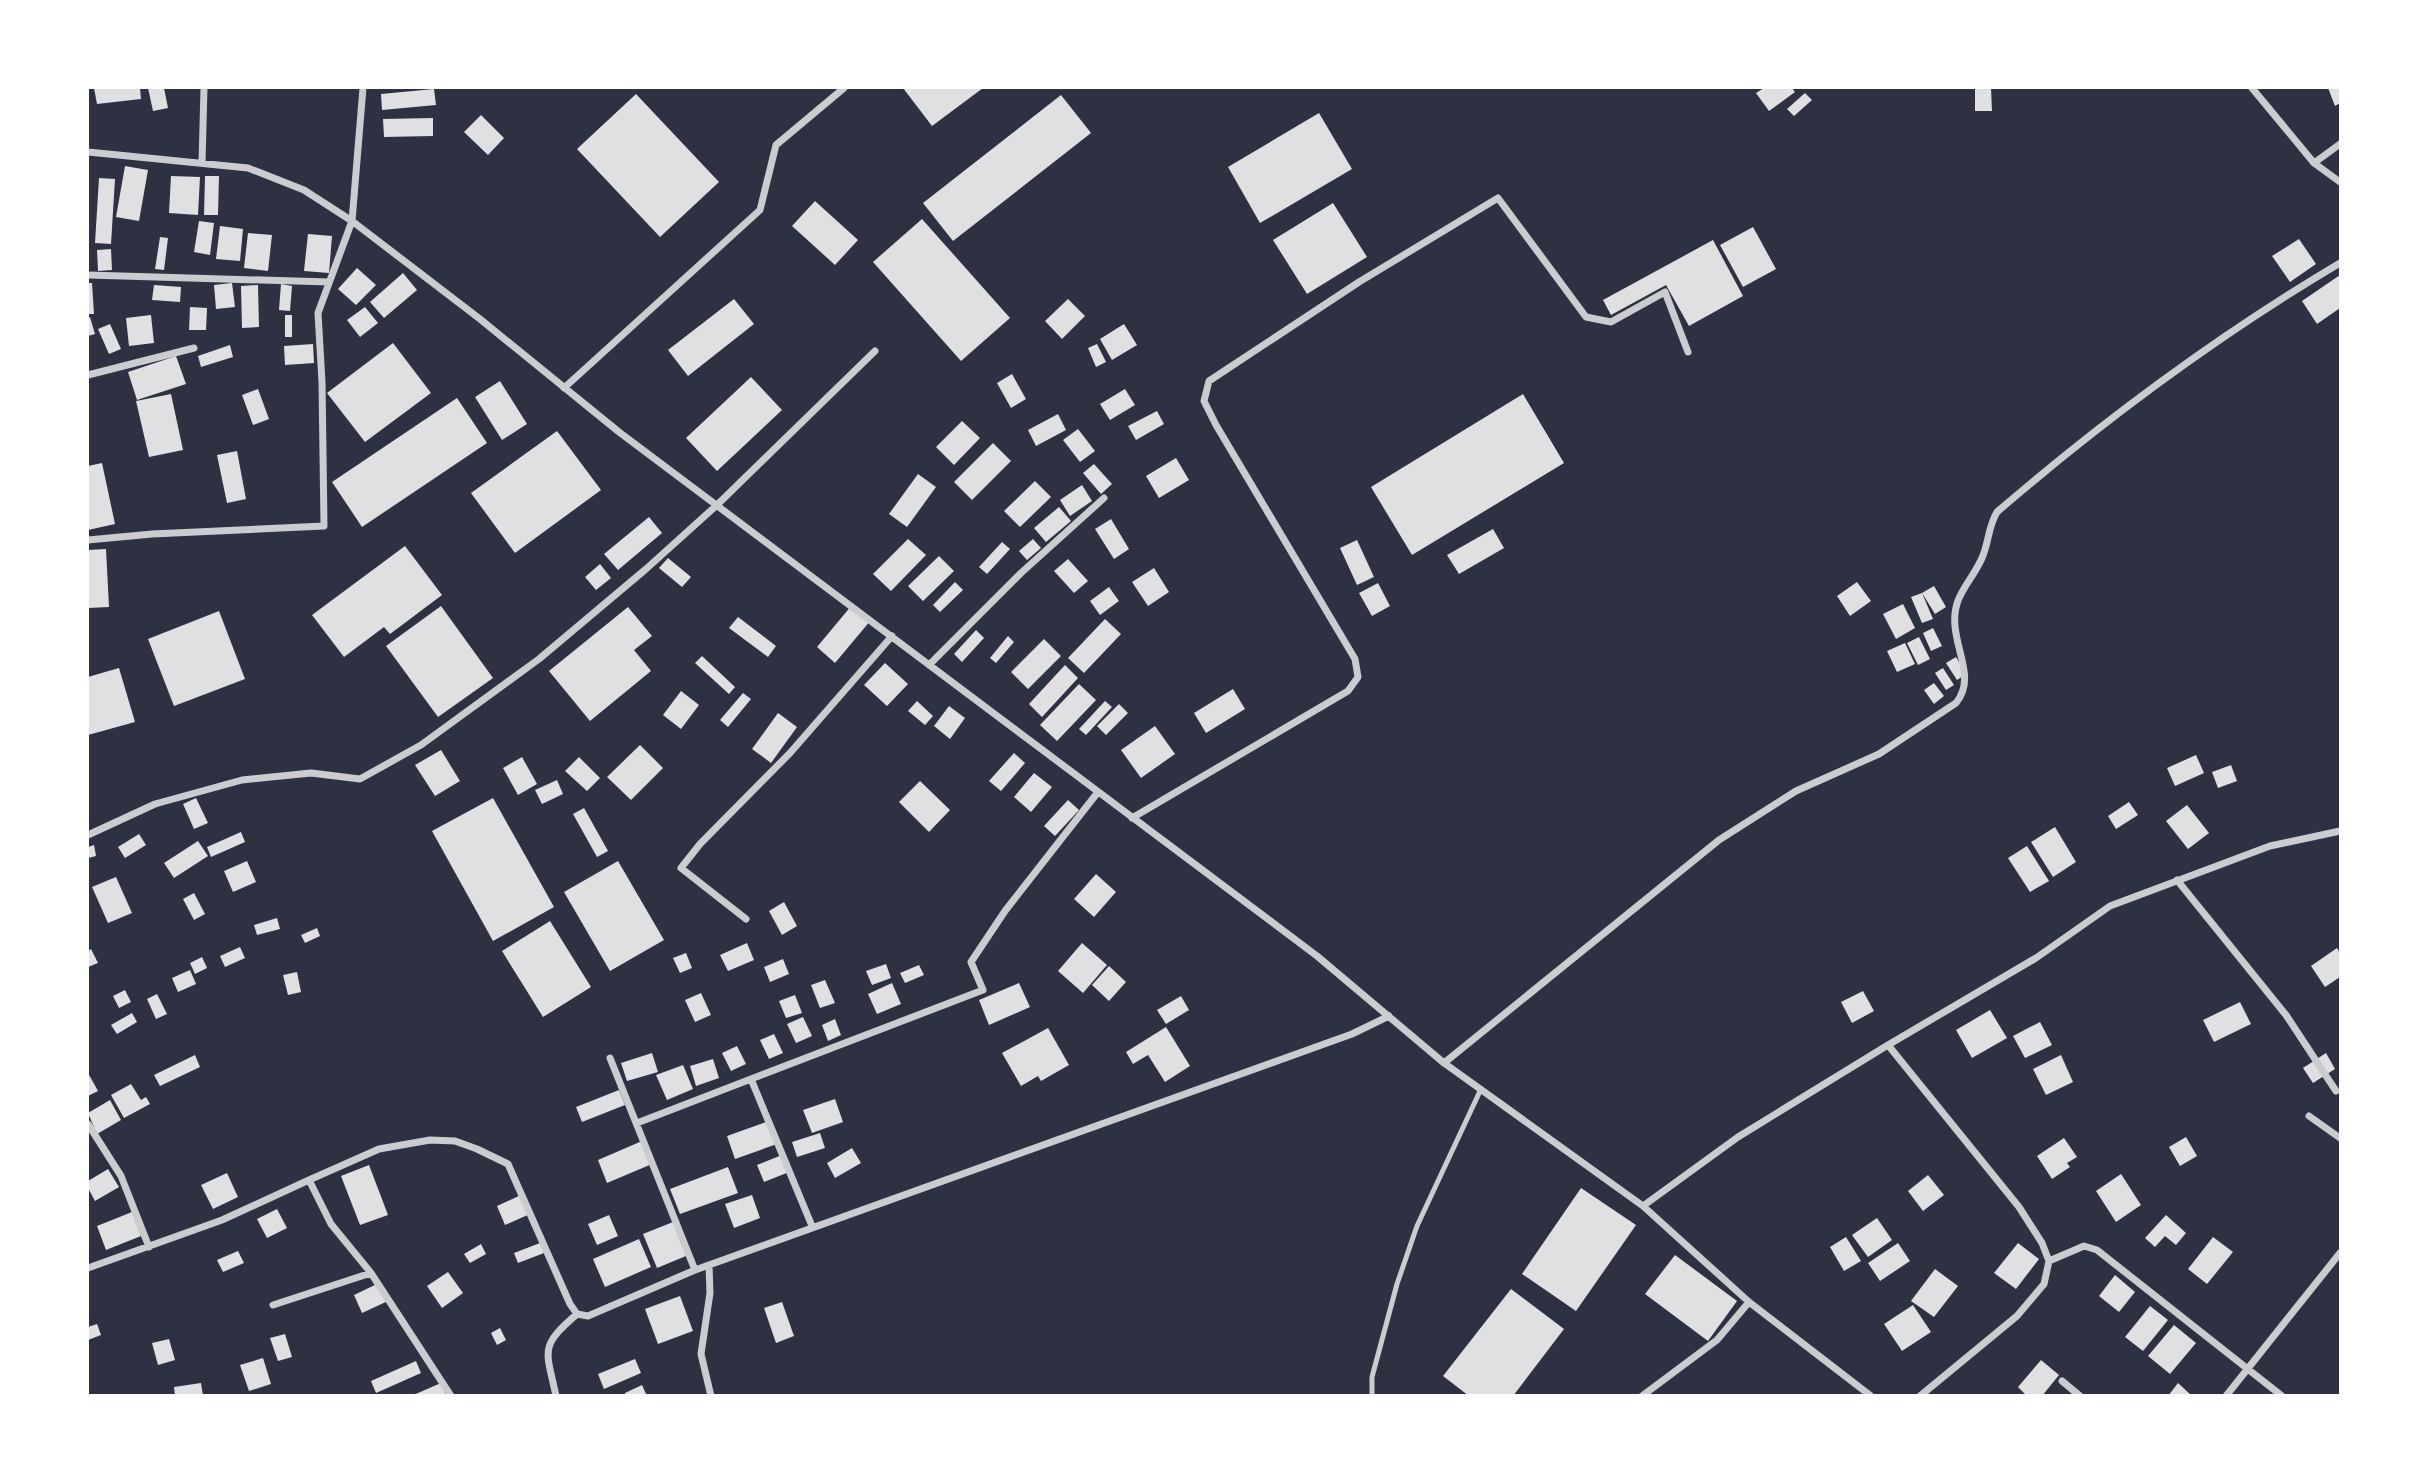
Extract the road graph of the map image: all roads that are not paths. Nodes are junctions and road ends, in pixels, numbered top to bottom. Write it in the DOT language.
graph roads {
  1 [pos="204,88"];
  2 [pos="363,88"];
  3 [pos="844,88"];
  4 [pos="2252,88"];
  5 [pos="2340,144"];
  6 [pos="88,152"];
  7 [pos="202,163"];
  8 [pos="2314,163"];
  9 [pos="2340,182"];
  10 [pos="352,221"];
  11 [pos="2340,263"];
  12 [pos="88,275"];
  13 [pos="329,282"];
  14 [pos="194,348"];
  15 [pos="875,351"];
  16 [pos="1688,352"];
  17 [pos="88,375"];
  18 [pos="565,388"];
  19 [pos="1104,498"];
  20 [pos="717,505"];
  21 [pos="88,540"];
  22 [pos="892,636"];
  23 [pos="929,665"];
  24 [pos="1098,792"];
  25 [pos="1132,818"];
  26 [pos="2340,831"];
  27 [pos="88,835"];
  28 [pos="2177,880"];
  29 [pos="746,919"];
  30 [pos="1389,1016"];
  31 [pos="1888,1045"];
  32 [pos="610,1058"];
  33 [pos="1444,1063"];
  34 [pos="751,1079"];
  35 [pos="1481,1089"];
  36 [pos="2336,1091"];
  37 [pos="2309,1116"];
  38 [pos="637,1123"];
  39 [pos="88,1124"];
  40 [pos="2340,1138"];
  41 [pos="309,1180"];
  42 [pos="1643,1206"];
  43 [pos="811,1226"];
  44 [pos="149,1247"];
  45 [pos="2340,1253"];
  46 [pos="2049,1261"];
  47 [pos="709,1265"];
  48 [pos="88,1268"];
  49 [pos="695,1270"];
  50 [pos="371,1273"];
  51 [pos="1749,1302"];
  52 [pos="274,1305"];
  53 [pos="577,1314"];
  54 [pos="2248,1368"];
  55 [pos="2062,1381"];
  56 [pos="451,1395"];
  57 [pos="556,1395"];
  58 [pos="711,1395"];
  59 [pos="1373,1395"];
  60 [pos="1642,1395"];
  61 [pos="1871,1395"];
  62 [pos="1920,1395"];
  63 [pos="2080,1395"];
  64 [pos="2226,1395"];
  65 [pos="2282,1395"];
  1 -- 7 [label="street"];
  2 -- 10 [label="street"];
  3 -- 18 [label="street"];
  4 -- 8 [label="street"];
  5 -- 8 [label="street"];
  6 -- 7 [label="street"];
  7 -- 10 [label="street"];
  8 -- 9 [label="street"];
  10 -- 13 [label="street"];
  10 -- 18 [label="street"];
  11 -- 33 [label="street"];
  12 -- 13 [label="street"];
  13 -- 21 [label="street"];
  14 -- 17 [label="street"];
  15 -- 20 [label="street"];
  16 -- 25 [label="street"];
  18 -- 20 [label="street"];
  19 -- 23 [label="street"];
  20 -- 22 [label="street"];
  20 -- 27 [label="street"];
  22 -- 23 [label="street"];
  22 -- 29 [label="street"];
  23 -- 24 [label="street"];
  24 -- 25 [label="street"];
  24 -- 34 [label="street"];
  25 -- 30 [label="street"];
  26 -- 28 [label="street"];
  28 -- 31 [label="street"];
  28 -- 36 [label="street"];
  30 -- 33 [label="street"];
  30 -- 43 [label="street"];
  31 -- 42 [label="street"];
  31 -- 46 [label="street"];
  32 -- 38 [label="street"];
  33 -- 35 [label="street"];
  34 -- 38 [label="street"];
  34 -- 43 [label="street"];
  35 -- 42 [label="street"];
  35 -- 59 [label="lane"];
  37 -- 40 [label="street"];
  38 -- 49 [label="street"];
  39 -- 44 [label="street"];
  41 -- 44 [label="street"];
  41 -- 50 [label="street"];
  41 -- 53 [label="street"];
  42 -- 51 [label="street"];
  43 -- 47 [label="street"];
  44 -- 48 [label="street"];
  45 -- 54 [label="street"];
  46 -- 54 [label="street"];
  46 -- 62 [label="street"];
  47 -- 49 [label="street"];
  47 -- 58 [label="street"];
  49 -- 53 [label="street"];
  50 -- 52 [label="street"];
  50 -- 56 [label="street"];
  51 -- 60 [label="street"];
  51 -- 61 [label="street"];
  53 -- 57 [label="street"];
  54 -- 64 [label="street"];
  54 -- 65 [label="street"];
  55 -- 63 [label="street"];
}
